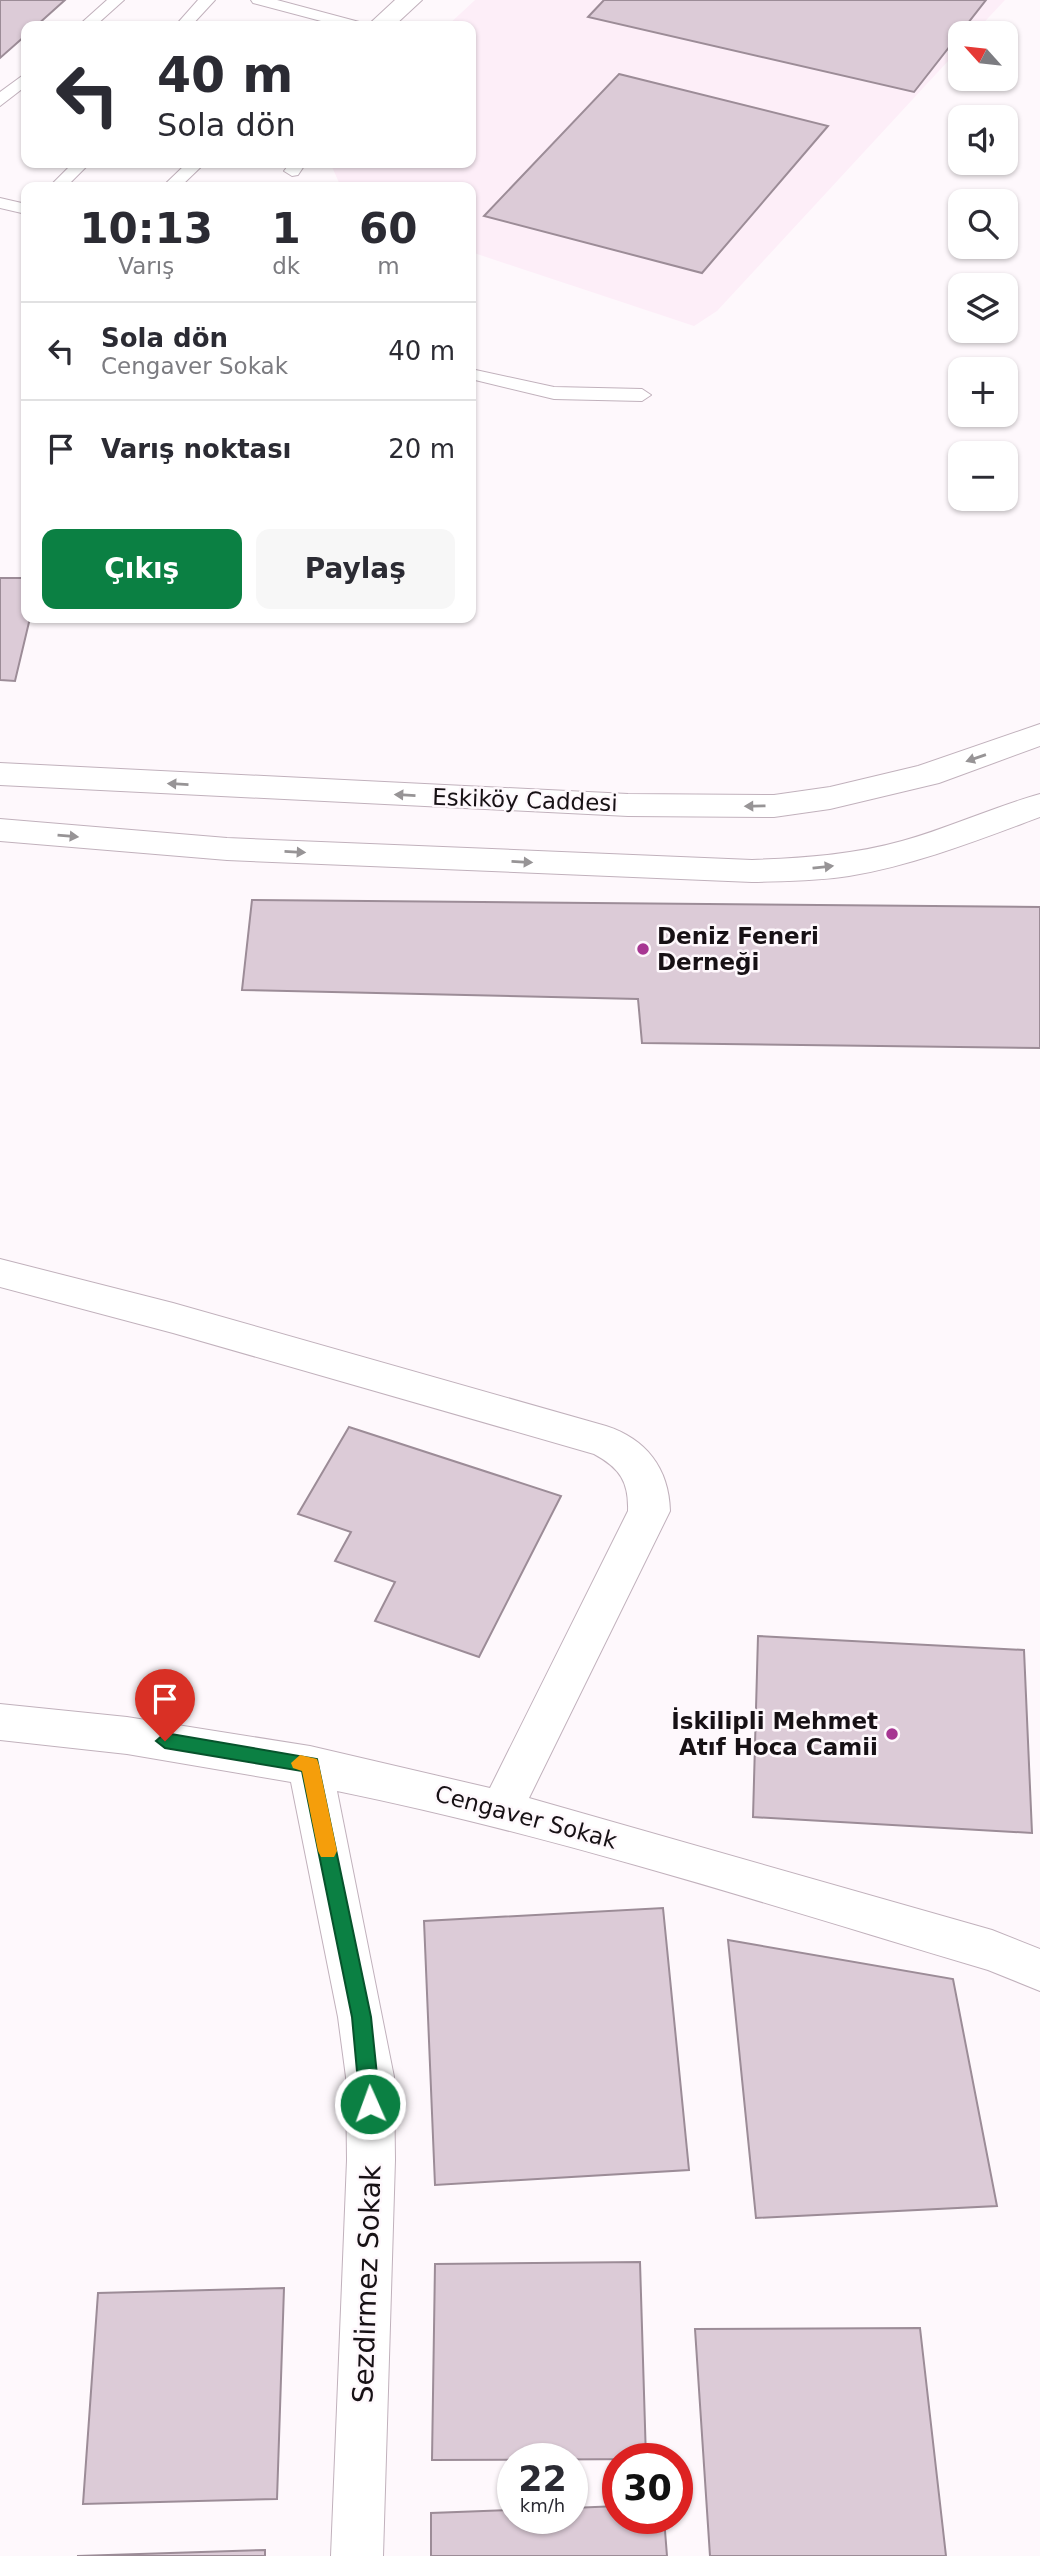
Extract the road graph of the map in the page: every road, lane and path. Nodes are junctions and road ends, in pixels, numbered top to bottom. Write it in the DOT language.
graph roads {
  1 [pos="116,0"];
  2 [pos="207,0"];
  3 [pos="259,0"];
  4 [pos="410,0"];
  5 [pos="92,21"];
  6 [pos="188,21"];
  7 [pos="335,21"];
  8 [pos="385,21"];
  9 [pos="21,82"];
  10 [pos="0,101"];
  11 [pos="77,168"];
  12 [pos="191,168"];
  13 [pos="62,182"];
  14 [pos="176,182"];
  15 [pos="0,203"];
  16 [pos="21,208"];
  17 [pos="476,375"];
  18 [pos="642,395"];
  19 [pos="1040,734"];
  20 [pos="0,774"];
  21 [pos="1040,805"];
  22 [pos="0,830"];
  23 [pos="0,1273"];
  24 [pos="0,1722"];
  25 [pos="310,1765"];
  26 [pos="502,1810"];
  27 [pos="1040,1970"];
  28 [pos="358,2556"];
  1 -- 5 [label="lane"];
  2 -- 6 [label="lane"];
  3 -- 7 [label="lane"];
  4 -- 8 [label="street"];
  9 -- 10 [label="lane"];
  11 -- 13 [label="lane"];
  12 -- 14 [label="lane"];
  15 -- 16 [label="lane"];
  17 -- 18 [label="lane"];
  19 -- 20 [label="street, Eskiköy Caddesi, one-way"];
  22 -- 21 [label="street, one-way"];
  23 -- 26 [label="street"];
  24 -- 25 [label="street, Cengaver Sokak"];
  25 -- 26 [label="street, Cengaver Sokak"];
  25 -- 28 [label="street, Sezdirmez Sokak"];
  26 -- 27 [label="street, Cengaver Sokak"];
}
